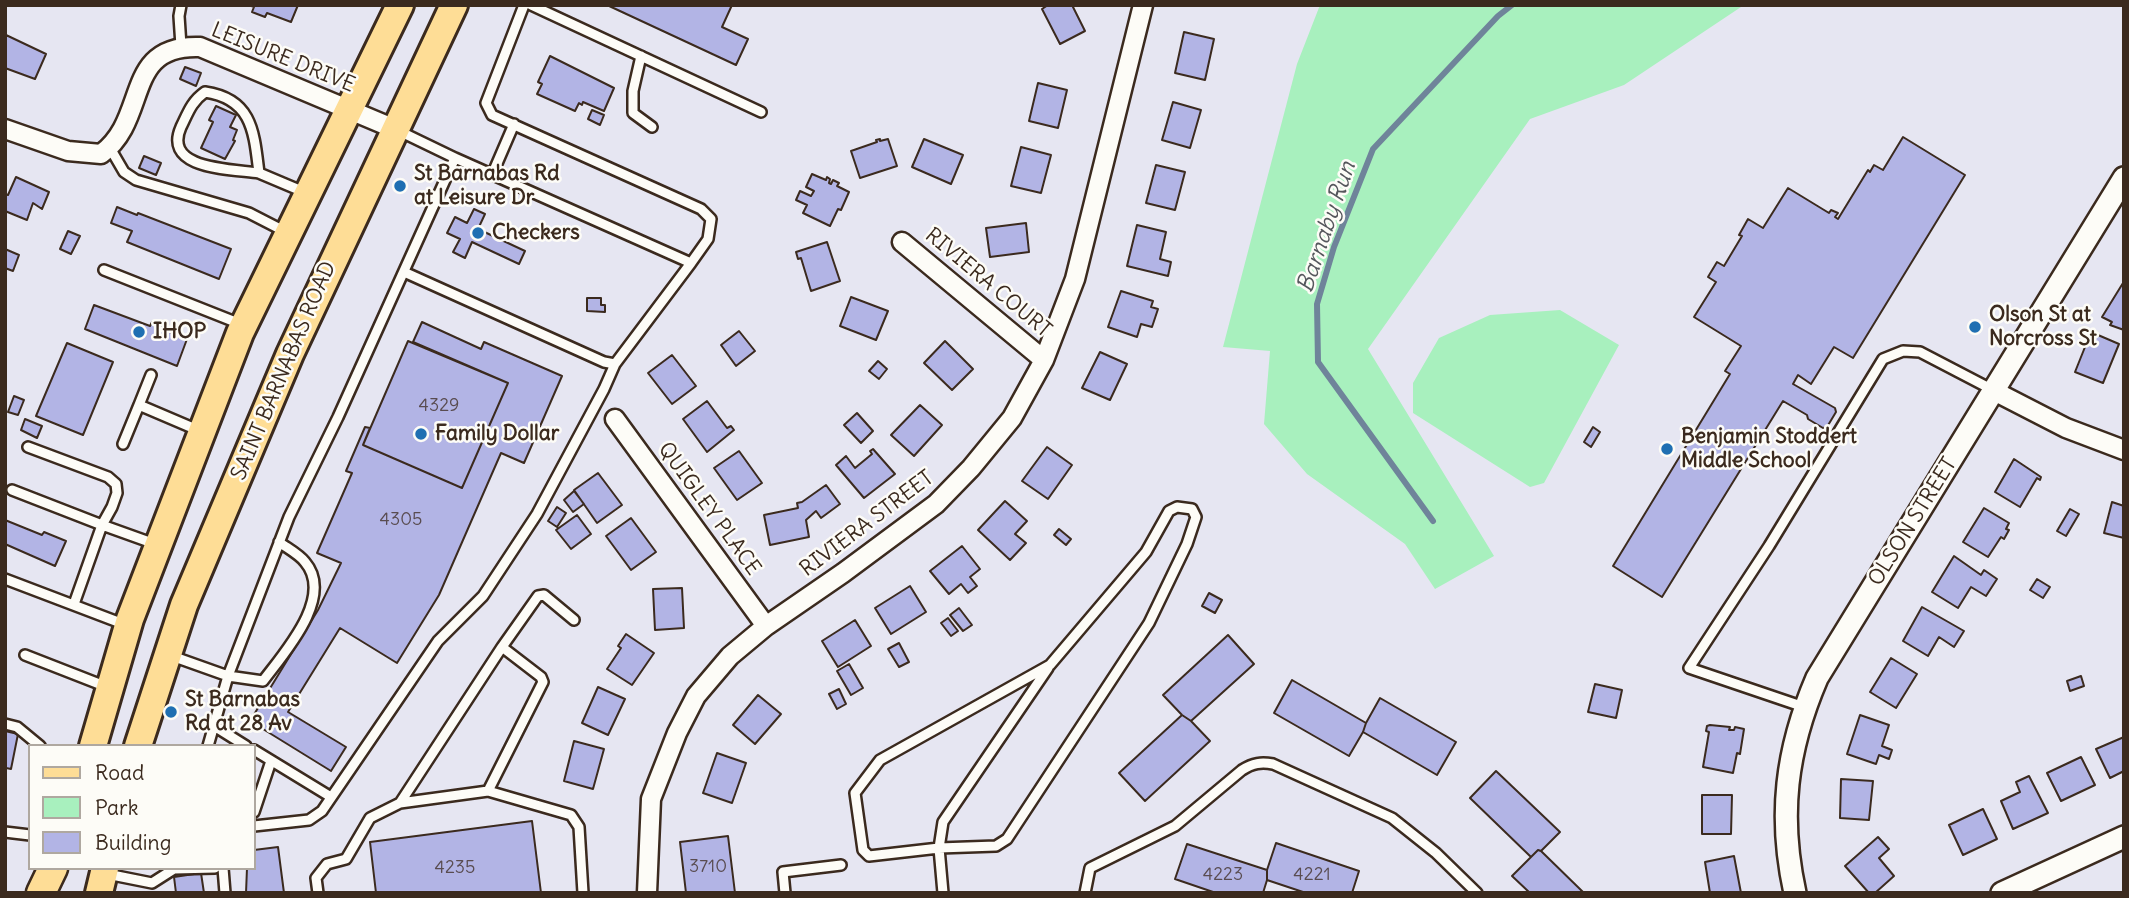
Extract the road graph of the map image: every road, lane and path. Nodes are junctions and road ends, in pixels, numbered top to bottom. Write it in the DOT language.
graph roads {
  1 [pos="181,5"];
  2 [pos="400,5"];
  3 [pos="454,5"];
  4 [pos="524,5"];
  5 [pos="531,5"];
  6 [pos="1143,5"];
  7 [pos="181,46"];
  8 [pos="641,56"];
  9 [pos="350,109"];
  10 [pos="761,112"];
  11 [pos="514,124"];
  12 [pos="652,127"];
  13 [pos="395,128"];
  14 [pos="5,129"];
  15 [pos="110,148"];
  16 [pos="455,158"];
  17 [pos="258,173"];
  18 [pos="492,175"];
  19 [pos="2124,178"];
  20 [pos="309,194"];
  21 [pos="290,234"];
  22 [pos="902,242"];
  23 [pos="691,263"];
  24 [pos="104,270"];
  25 [pos="404,272"];
  26 [pos="244,325"];
  27 [pos="1044,360"];
  28 [pos="615,364"];
  29 [pos="151,375"];
  30 [pos="1994,391"];
  31 [pos="139,405"];
  32 [pos="615,419"];
  33 [pos="201,432"];
  34 [pos="123,444"];
  35 [pos="28,447"];
  36 [pos="2124,450"];
  37 [pos="12,490"];
  38 [pos="102,524"];
  39 [pos="279,542"];
  40 [pos="157,545"];
  41 [pos="5,579"];
  42 [pos="74,604"];
  43 [pos="574,620"];
  44 [pos="128,625"];
  45 [pos="766,625"];
  46 [pos="502,647"];
  47 [pos="25,655"];
  48 [pos="167,655"];
  49 [pos="1050,665"];
  50 [pos="228,676"];
  51 [pos="109,687"];
  52 [pos="1804,707"];
  53 [pos="5,724"];
  54 [pos="214,726"];
  55 [pos="38,744"];
  56 [pos="94,744"];
  57 [pos="139,744"];
  58 [pos="209,744"];
  59 [pos="243,744"];
  60 [pos="256,751"];
  61 [pos="271,761"];
  62 [pos="488,791"];
  63 [pos="331,797"];
  64 [pos="400,803"];
  65 [pos="256,806"];
  66 [pos="256,825"];
  67 [pos="5,832"];
  68 [pos="28,835"];
  69 [pos="2124,837"];
  70 [pos="939,848"];
  71 [pos="841,865"];
  72 [pos="52,870"];
  73 [pos="62,870"];
  74 [pos="173,870"];
  75 [pos="223,870"];
  76 [pos="103,878"];
  77 [pos="153,888"];
  78 [pos="41,893"];
  79 [pos="57,893"];
  80 [pos="225,893"];
  81 [pos="318,893"];
  82 [pos="583,893"];
  83 [pos="647,893"];
  84 [pos="785,893"];
  85 [pos="943,893"];
  86 [pos="1085,893"];
  87 [pos="1477,893"];
  88 [pos="1795,893"];
  89 [pos="2002,893"];
  1 -- 7 [label="lane"];
  2 -- 9 [label="main road"];
  3 -- 13 [label="main road, SAINT BARNABAS ROAD"];
  4 -- 11 [label="lane"];
  5 -- 8 [label="lane"];
  6 -- 27 [label="street, RIVIERA STREET"];
  7 -- 9 [label="street, LEISURE DRIVE"];
  7 -- 15 [label="street, LEISURE DRIVE"];
  8 -- 10 [label="lane"];
  8 -- 12 [label="lane"];
  9 -- 13 [label="street, LEISURE DRIVE"];
  9 -- 20 [label="main road"];
  11 -- 18 [label="lane"];
  11 -- 23 [label="lane"];
  13 -- 16 [label="lane"];
  13 -- 48 [label="main road, SAINT BARNABAS ROAD"];
  14 -- 15 [label="street"];
  15 -- 21 [label="lane"];
  16 -- 18 [label="lane"];
  16 -- 25 [label="lane"];
  17 -- 17 [label="lane"];
  17 -- 20 [label="lane"];
  18 -- 23 [label="lane"];
  19 -- 30 [label="street, OLSON STREET"];
  20 -- 21 [label="main road"];
  21 -- 26 [label="main road"];
  22 -- 27 [label="street, RIVIERA COURT"];
  23 -- 28 [label="lane"];
  24 -- 26 [label="lane"];
  25 -- 28 [label="lane"];
  25 -- 39 [label="lane"];
  26 -- 33 [label="main road"];
  27 -- 45 [label="street, RIVIERA STREET"];
  28 -- 63 [label="lane"];
  29 -- 31 [label="lane"];
  30 -- 36 [label="street"];
  30 -- 52 [label="street, OLSON STREET"];
  30 -- 52 [label="lane"];
  31 -- 33 [label="lane"];
  31 -- 34 [label="lane"];
  32 -- 45 [label="street, QUIGLEY PLACE"];
  33 -- 40 [label="main road"];
  35 -- 38 [label="lane"];
  37 -- 38 [label="lane"];
  38 -- 40 [label="lane"];
  38 -- 42 [label="lane"];
  39 -- 50 [label="lane"];
  39 -- 50 [label="lane"];
  40 -- 44 [label="main road"];
  41 -- 42 [label="lane"];
  42 -- 44 [label="lane"];
  43 -- 46 [label="lane"];
  44 -- 51 [label="main road"];
  45 -- 83 [label="street, RIVIERA STREET"];
  46 -- 62 [label="lane"];
  46 -- 64 [label="lane"];
  47 -- 51 [label="lane"];
  48 -- 50 [label="lane"];
  48 -- 57 [label="main road, SAINT BARNABAS ROAD"];
  49 -- 70 [label="lane"];
  49 -- 70 [label="lane"];
  49 -- 70 [label="lane"];
  50 -- 54 [label="lane"];
  51 -- 56 [label="main road"];
  52 -- 88 [label="street, OLSON STREET"];
  53 -- 55 [label="lane"];
  54 -- 58 [label="lane"];
  54 -- 59 [label="lane"];
  60 -- 61 [label="lane"];
  61 -- 63 [label="lane"];
  61 -- 65 [label="lane"];
  62 -- 64 [label="lane"];
  62 -- 82 [label="lane"];
  63 -- 66 [label="lane"];
  64 -- 81 [label="lane"];
  67 -- 68 [label="lane"];
  69 -- 89 [label="street"];
  70 -- 85 [label="lane"];
  71 -- 84 [label="lane"];
  72 -- 78 [label="highway"];
  73 -- 79 [label="main road"];
  74 -- 77 [label="lane"];
  75 -- 80 [label="lane"];
  76 -- 77 [label="lane"];
  86 -- 87 [label="lane"];
}
